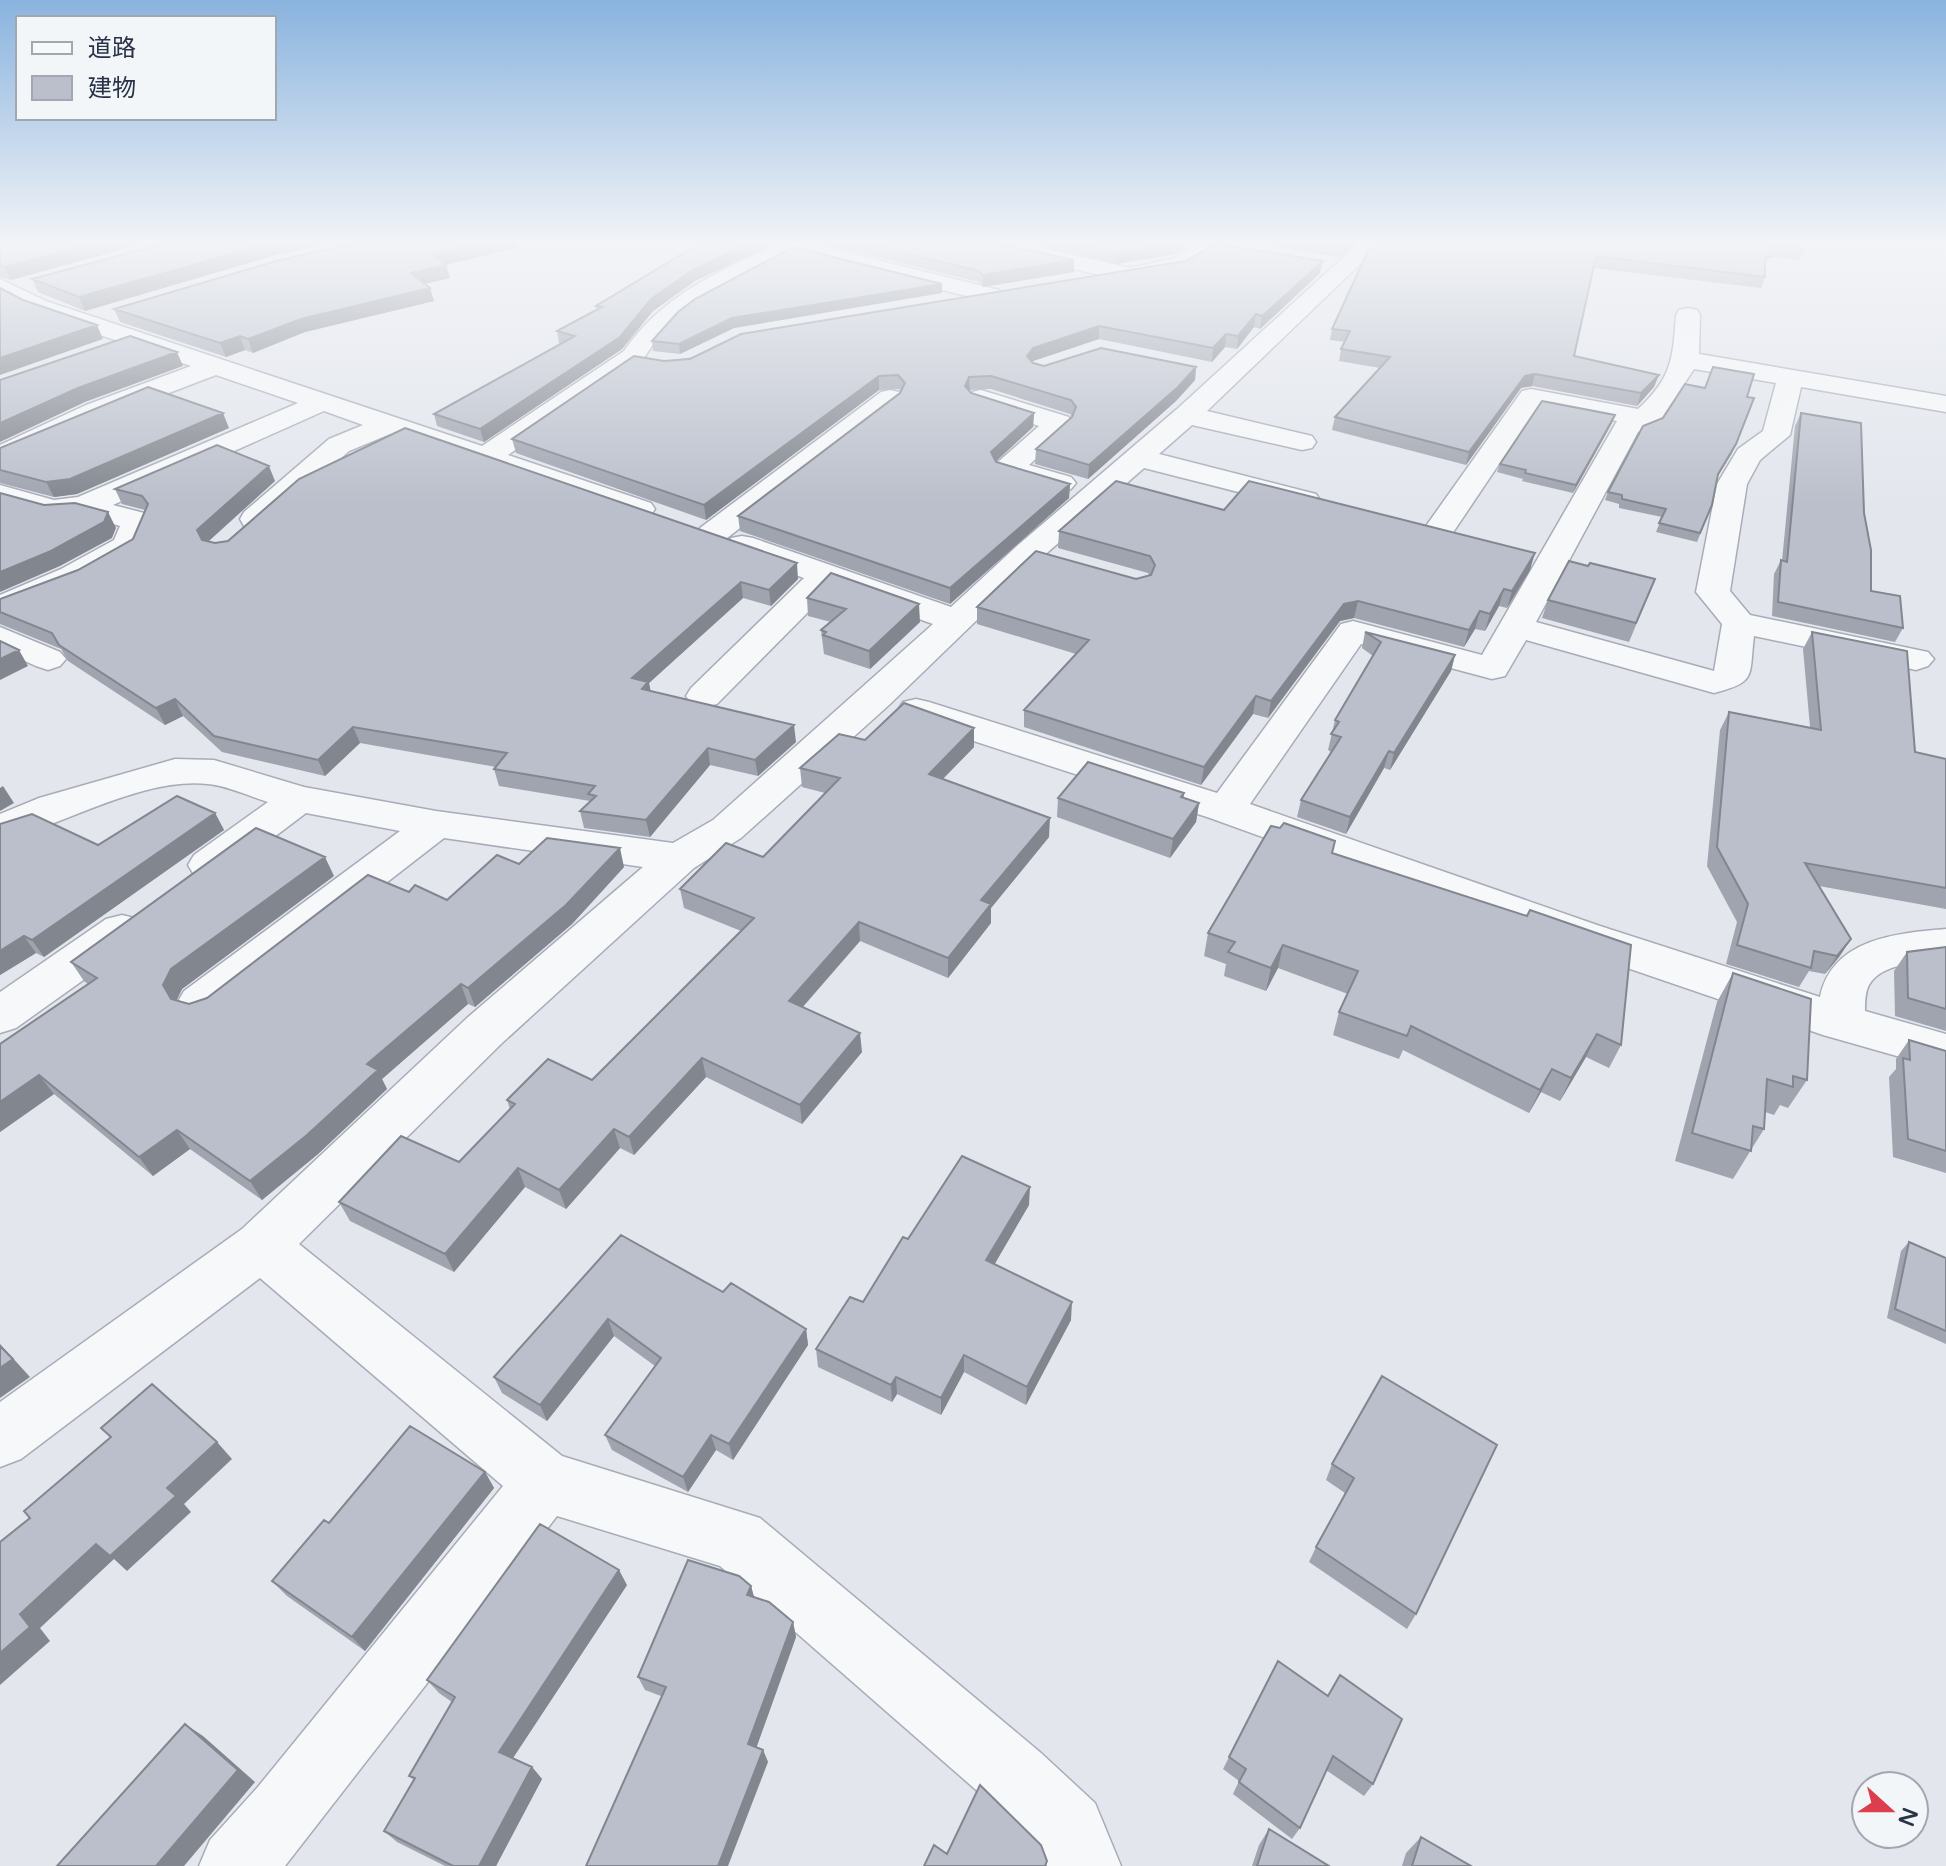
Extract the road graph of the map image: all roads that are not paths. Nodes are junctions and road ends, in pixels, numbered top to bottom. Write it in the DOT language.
graph roads {
  1 [pos="111,330"];
  2 [pos="650,330"];
  3 [pos="1261,330"];
  4 [pos="1687,330"];
  5 [pos="135,339"];
  6 [pos="105,350"];
  7 [pos="1686,360"];
  8 [pos="215,366"];
  9 [pos="1790,379"];
  10 [pos="890,398"];
  11 [pos="981,398"];
  12 [pos="322,402"];
  13 [pos="1946,404"];
  14 [pos="1187,415"];
  15 [pos="1647,419"];
  16 [pos="389,424"];
  17 [pos="1302,442"];
  18 [pos="0,456"];
  19 [pos="487,456"];
  20 [pos="1136,457"];
  21 [pos="1094,493"];
  22 [pos="0,494"];
  23 [pos="84,506"];
  24 [pos="1332,507"];
  25 [pos="1407,526"];
  26 [pos="711,535"];
  27 [pos="234,537"];
  28 [pos="826,575"];
  29 [pos="0,607"];
  30 [pos="955,620"];
  31 [pos="1739,623"];
  32 [pos="1516,627"];
  33 [pos="0,637"];
  34 [pos="48,659"];
  35 [pos="1916,659"];
  36 [pos="704,696"];
  37 [pos="876,697"];
  38 [pos="299,799"];
  39 [pos="1225,810"];
  40 [pos="436,824"];
  41 [pos="0,829"];
  42 [pos="679,858"];
  43 [pos="1946,945"];
  44 [pos="200,1003"];
  45 [pos="0,1016"];
  46 [pos="1840,1023"];
  47 [pos="1946,1052"];
  48 [pos="261,1246"];
  49 [pos="0,1438"];
  50 [pos="545,1482"];
  51 [pos="236,1866"];
  52 [pos="1084,1866"];
  1 -- 5 [label="street"];
  2 -- 19 [label="street"];
  3 -- 14 [label="street"];
  4 -- 7 [label="street"];
  5 -- 6 [label="street"];
  5 -- 8 [label="street"];
  7 -- 9 [label="street"];
  7 -- 15 [label="street"];
  8 -- 12 [label="street"];
  8 -- 18 [label="street"];
  9 -- 13 [label="street"];
  9 -- 31 [label="street"];
  10 -- 26 [label="street"];
  11 -- 21 [label="street"];
  12 -- 16 [label="street"];
  12 -- 23 [label="street"];
  14 -- 17 [label="street"];
  14 -- 20 [label="street"];
  15 -- 25 [label="street"];
  15 -- 32 [label="street"];
  16 -- 19 [label="street"];
  16 -- 27 [label="street"];
  19 -- 26 [label="street"];
  20 -- 21 [label="street"];
  20 -- 24 [label="street"];
  21 -- 30 [label="street"];
  22 -- 23 [label="street"];
  23 -- 29 [label="street"];
  26 -- 28 [label="street"];
  28 -- 30 [label="street"];
  28 -- 36 [label="street"];
  30 -- 37 [label="street"];
  31 -- 32 [label="street"];
  31 -- 35 [label="street"];
  32 -- 39 [label="street"];
  33 -- 34 [label="street"];
  37 -- 39 [label="street"];
  37 -- 42 [label="street"];
  38 -- 40 [label="street"];
  38 -- 41 [label="street"];
  38 -- 45 [label="street"];
  39 -- 46 [label="street"];
  40 -- 42 [label="street"];
  40 -- 44 [label="street"];
  42 -- 48 [label="street"];
  43 -- 46 [label="street"];
  46 -- 47 [label="street"];
  48 -- 49 [label="street"];
  48 -- 50 [label="street"];
  50 -- 51 [label="street"];
  50 -- 52 [label="street"];
}
